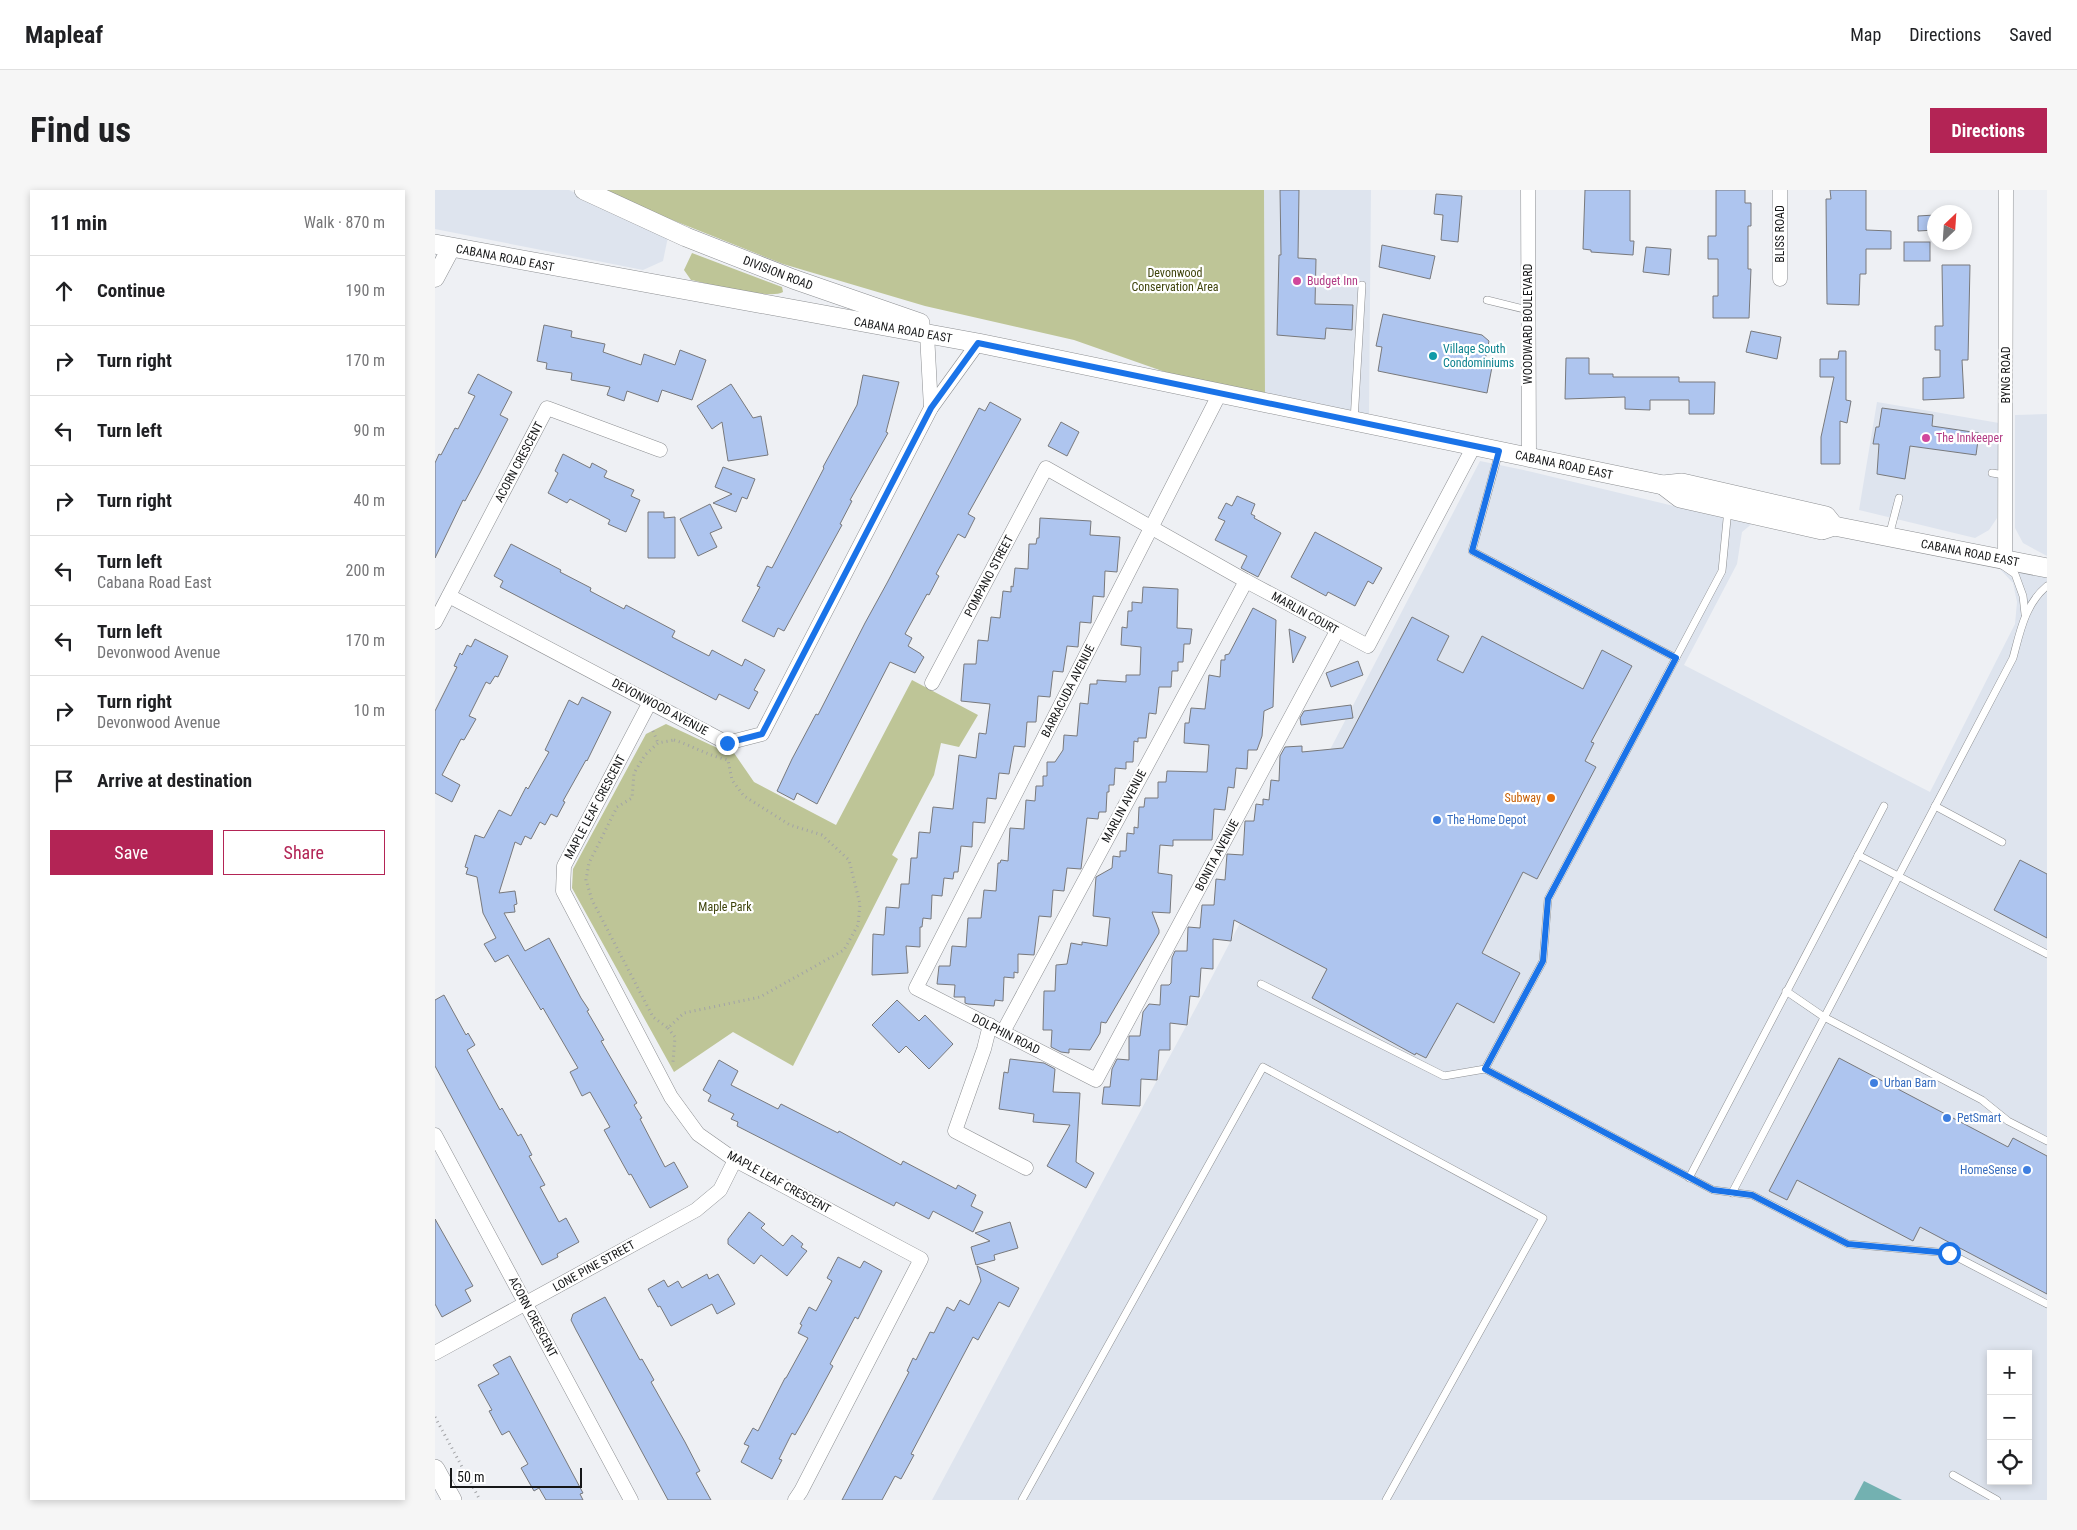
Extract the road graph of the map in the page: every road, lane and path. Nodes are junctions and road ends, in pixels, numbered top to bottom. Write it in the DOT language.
graph roads {
  1 [pos="584,190"];
  2 [pos="1528,190"];
  3 [pos="1781,190"];
  4 [pos="2006,190"];
  5 [pos="443,246"];
  6 [pos="435,278"];
  7 [pos="1780,279"];
  8 [pos="1362,285"];
  9 [pos="1487,300"];
  10 [pos="1528,310"];
  11 [pos="927,334"];
  12 [pos="978,343"];
  13 [pos="1221,394"];
  14 [pos="931,408"];
  15 [pos="1354,421"];
  16 [pos="1474,446"];
  17 [pos="660,450"];
  18 [pos="1499,451"];
  19 [pos="1529,457"];
  20 [pos="1046,468"];
  21 [pos="1899,498"];
  22 [pos="1729,501"];
  23 [pos="1152,528"];
  24 [pos="1889,537"];
  25 [pos="1998,558"];
  26 [pos="2047,568"];
  27 [pos="1246,581"];
  28 [pos="2047,586"];
  29 [pos="449,596"];
  30 [pos="2025,614"];
  31 [pos="435,622"];
  32 [pos="1337,631"];
  33 [pos="1676,658"];
  34 [pos="932,683"];
  35 [pos="650,702"];
  36 [pos="653,731"];
  37 [pos="658,743"];
  38 [pos="1884,806"];
  39 [pos="1935,806"];
  40 [pos="2002,842"];
  41 [pos="1857,855"];
  42 [pos="1898,876"];
  43 [pos="2047,954"];
  44 [pos="1261,984"];
  45 [pos="915,988"];
  46 [pos="1786,992"];
  47 [pos="1824,1017"];
  48 [pos="990,1025"];
  49 [pos="668,1028"];
  50 [pos="1003,1032"];
  51 [pos="673,1062"];
  52 [pos="1485,1069"];
  53 [pos="1096,1080"];
  54 [pos="435,1135"];
  55 [pos="2047,1141"];
  56 [pos="735,1160"];
  57 [pos="1026,1168"];
  58 [pos="1689,1178"];
  59 [pos="1732,1193"];
  60 [pos="525,1303"];
  61 [pos="2047,1304"];
  62 [pos="435,1353"];
  63 [pos="435,1417"];
  64 [pos="435,1469"];
  65 [pos="1953,1475"];
  66 [pos="452,1500"];
  67 [pos="480,1500"];
  68 [pos="631,1500"];
  69 [pos="795,1500"];
  70 [pos="1022,1500"];
  71 [pos="1386,1500"];
  72 [pos="1997,1500"];
  1 -- 12 [label="main road, DIVISION ROAD"];
  2 -- 10 [label="street, WOODWARD BOULEVARD"];
  3 -- 7 [label="street, BLISS ROAD"];
  4 -- 25 [label="street, BYNG ROAD"];
  5 -- 6 [label="street"];
  5 -- 11 [label="main road, CABANA ROAD EAST"];
  8 -- 15 [label="lane"];
  9 -- 10 [label="lane"];
  10 -- 19 [label="street, WOODWARD BOULEVARD"];
  11 -- 12 [label="main road, CABANA ROAD EAST"];
  11 -- 14 [label="street"];
  12 -- 13 [label="main road, CABANA ROAD EAST"];
  12 -- 14 [label="street, DEVONWOOD AVENUE"];
  13 -- 15 [label="main road, CABANA ROAD EAST"];
  13 -- 23 [label="street, BARRACUDA AVENUE"];
  14 -- 35 [label="street, DEVONWOOD AVENUE"];
  15 -- 16 [label="main road, CABANA ROAD EAST"];
  16 -- 18 [label="main road, CABANA ROAD EAST"];
  16 -- 32 [label="street, MARLIN COURT"];
  17 -- 29 [label="street, ACORN CRESCENT"];
  18 -- 19 [label="main road, CABANA ROAD EAST"];
  18 -- 33 [label="lane"];
  19 -- 22 [label="main road, CABANA ROAD EAST"];
  20 -- 23 [label="street, MARLIN COURT"];
  20 -- 34 [label="street, POMPANO STREET"];
  21 -- 24 [label="lane"];
  22 -- 24 [label="main road, CABANA ROAD EAST"];
  22 -- 33 [label="lane"];
  23 -- 27 [label="street, MARLIN COURT"];
  23 -- 45 [label="street, BARRACUDA AVENUE"];
  24 -- 25 [label="main road, CABANA ROAD EAST"];
  25 -- 26 [label="main road, CABANA ROAD EAST"];
  25 -- 30 [label="lane"];
  27 -- 32 [label="street, MARLIN COURT"];
  27 -- 50 [label="street, MARLIN AVENUE"];
  28 -- 30 [label="lane"];
  29 -- 31 [label="street, ACORN CRESCENT"];
  29 -- 35 [label="street, DEVONWOOD AVENUE"];
  30 -- 39 [label="lane"];
  32 -- 53 [label="street, BONITA AVENUE"];
  33 -- 52 [label="lane"];
  35 -- 56 [label="street, MAPLE LEAF CRESCENT"];
  36 -- 37 [label="path"];
  37 -- 49 [label="path"];
  37 -- 49 [label="path"];
  38 -- 41 [label="lane"];
  39 -- 40 [label="lane"];
  39 -- 42 [label="lane"];
  41 -- 42 [label="lane"];
  41 -- 46 [label="lane"];
  42 -- 43 [label="lane"];
  42 -- 47 [label="lane"];
  44 -- 52 [label="lane"];
  45 -- 48 [label="street, DOLPHIN ROAD"];
  46 -- 47 [label="lane"];
  46 -- 58 [label="lane"];
  47 -- 55 [label="lane"];
  47 -- 59 [label="lane"];
  48 -- 50 [label="street, DOLPHIN ROAD"];
  48 -- 57 [label="street"];
  49 -- 51 [label="path"];
  50 -- 53 [label="street, DOLPHIN ROAD"];
  52 -- 58 [label="lane"];
  54 -- 60 [label="street, ACORN CRESCENT"];
  56 -- 60 [label="street, LONE PINE STREET"];
  56 -- 69 [label="street, MAPLE LEAF CRESCENT"];
  58 -- 59 [label="lane"];
  59 -- 61 [label="lane"];
  60 -- 62 [label="street, LONE PINE STREET"];
  60 -- 68 [label="street, ACORN CRESCENT"];
  63 -- 67 [label="path"];
  64 -- 66 [label="main road"];
  65 -- 72 [label="lane"];
  70 -- 71 [label="lane"];
}
